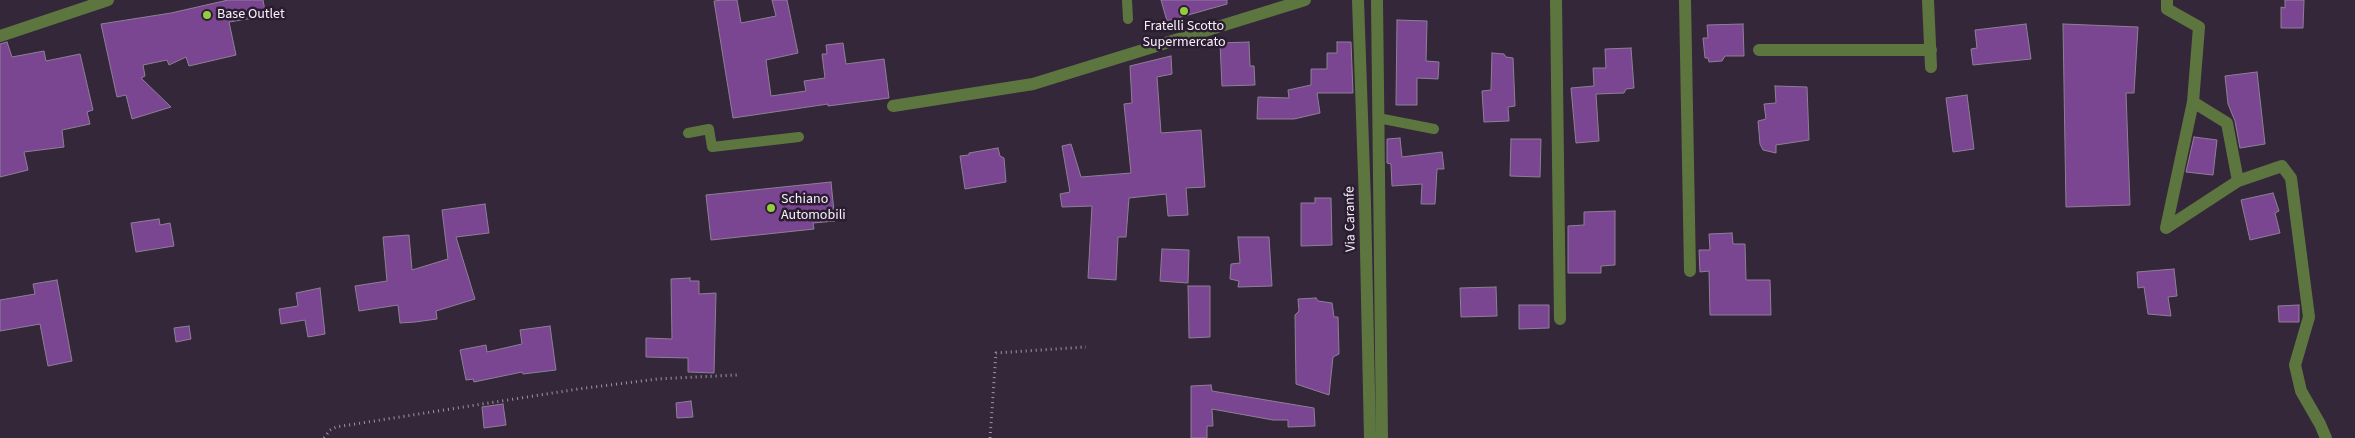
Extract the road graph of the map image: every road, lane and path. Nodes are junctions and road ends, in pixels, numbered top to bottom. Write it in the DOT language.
graph roads {
  1 [pos="108,0"];
  2 [pos="1127,0"];
  3 [pos="1305,0"];
  4 [pos="1358,0"];
  5 [pos="1377,0"];
  6 [pos="1556,0"];
  7 [pos="1685,0"];
  8 [pos="1928,0"];
  9 [pos="2167,0"];
  10 [pos="1128,19"];
  11 [pos="0,36"];
  12 [pos="1759,50"];
  13 [pos="1931,50"];
  14 [pos="1932,67"];
  15 [pos="2193,102"];
  16 [pos="893,106"];
  17 [pos="1378,118"];
  18 [pos="1434,129"];
  19 [pos="688,133"];
  20 [pos="799,137"];
  21 [pos="2238,181"];
  22 [pos="1690,270"];
  23 [pos="1560,319"];
  24 [pos="1086,347"];
  25 [pos="737,375"];
  26 [pos="324,438"];
  27 [pos="990,438"];
  28 [pos="1370,438"];
  29 [pos="1382,438"];
  30 [pos="2326,438"];
  1 -- 11 [label="street"];
  2 -- 10 [label="lane"];
  3 -- 16 [label="street"];
  4 -- 28 [label="street, Via Caranfe"];
  5 -- 17 [label="street"];
  6 -- 23 [label="street"];
  7 -- 22 [label="street"];
  8 -- 13 [label="street"];
  9 -- 15 [label="street"];
  12 -- 13 [label="street"];
  13 -- 14 [label="street"];
  15 -- 21 [label="street"];
  15 -- 21 [label="street"];
  17 -- 18 [label="lane"];
  17 -- 29 [label="street"];
  19 -- 20 [label="lane"];
  21 -- 30 [label="street"];
  24 -- 27 [label="path"];
  25 -- 26 [label="path"];
}
